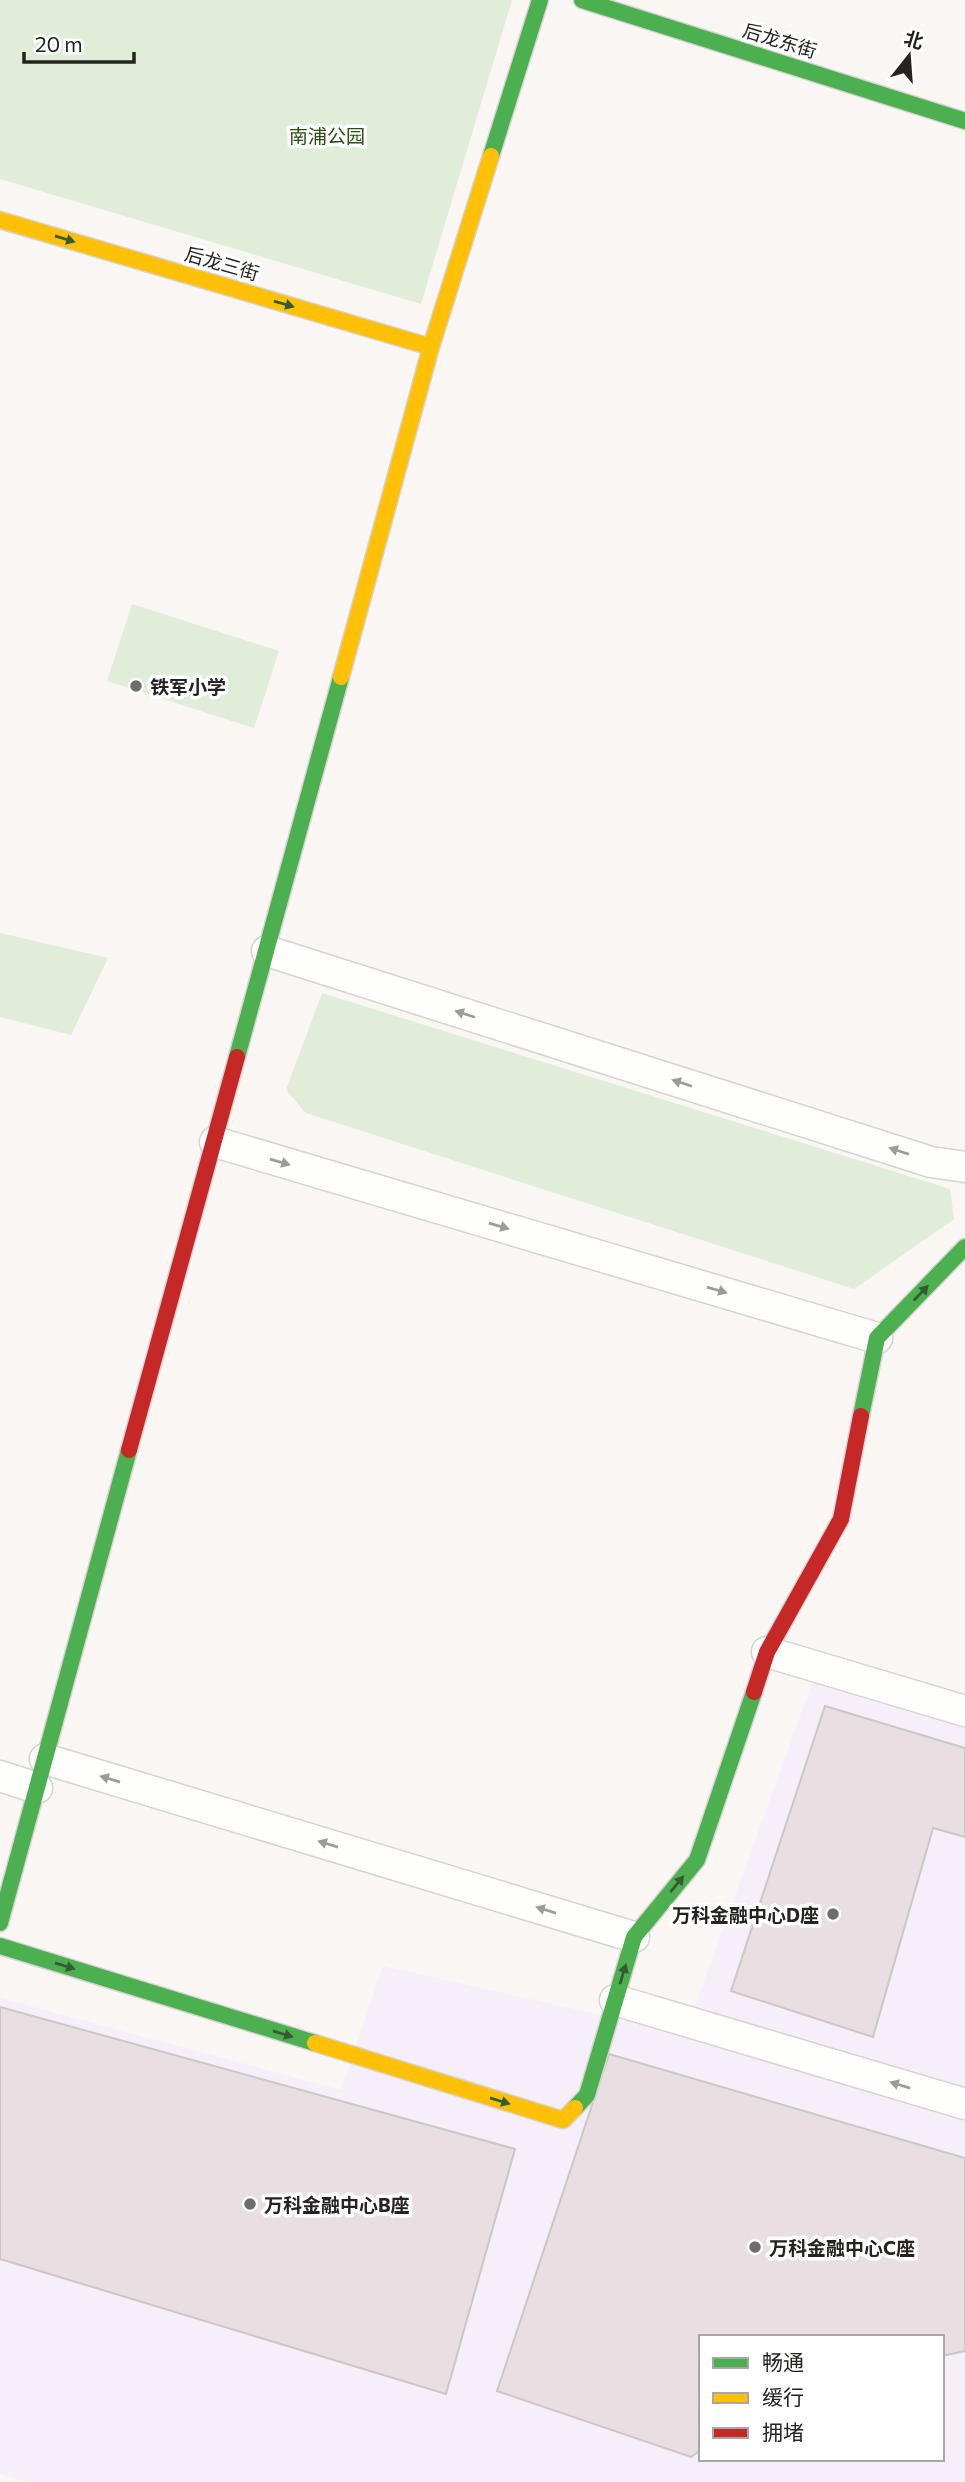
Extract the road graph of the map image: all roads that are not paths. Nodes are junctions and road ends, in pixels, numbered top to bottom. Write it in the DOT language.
graph roads {
  1 [pos="540,0"];
  2 [pos="582,0"];
  3 [pos="965,121"];
  4 [pos="0,220"];
  5 [pos="431,347"];
  6 [pos="267,951"];
  7 [pos="215,1142"];
  8 [pos="965,1167"];
  9 [pos="965,1247"];
  10 [pos="877,1338"];
  11 [pos="767,1652"];
  12 [pos="965,1711"];
  13 [pos="45,1759"];
  14 [pos="0,1776"];
  15 [pos="37,1788"];
  16 [pos="0,1923"];
  17 [pos="634,1937"];
  18 [pos="0,1946"];
  19 [pos="615,2000"];
  20 [pos="965,2104"];
  1 -- 5 [label="street"];
  2 -- 3 [label="street, 后龙东街"];
  4 -- 5 [label="street, 后龙三街, one-way"];
  5 -- 6 [label="street"];
  6 -- 7 [label="street"];
  8 -- 6 [label="street, one-way"];
  7 -- 10 [label="street, one-way"];
  7 -- 13 [label="street"];
  10 -- 9 [label="street, one-way"];
  10 -- 11 [label="street"];
  11 -- 12 [label="street"];
  17 -- 11 [label="street, one-way"];
  13 -- 15 [label="street"];
  17 -- 13 [label="street, one-way"];
  14 -- 15 [label="street"];
  15 -- 16 [label="street"];
  19 -- 17 [label="street, one-way"];
  18 -- 19 [label="street, one-way"];
  20 -- 19 [label="street, one-way"];
}
